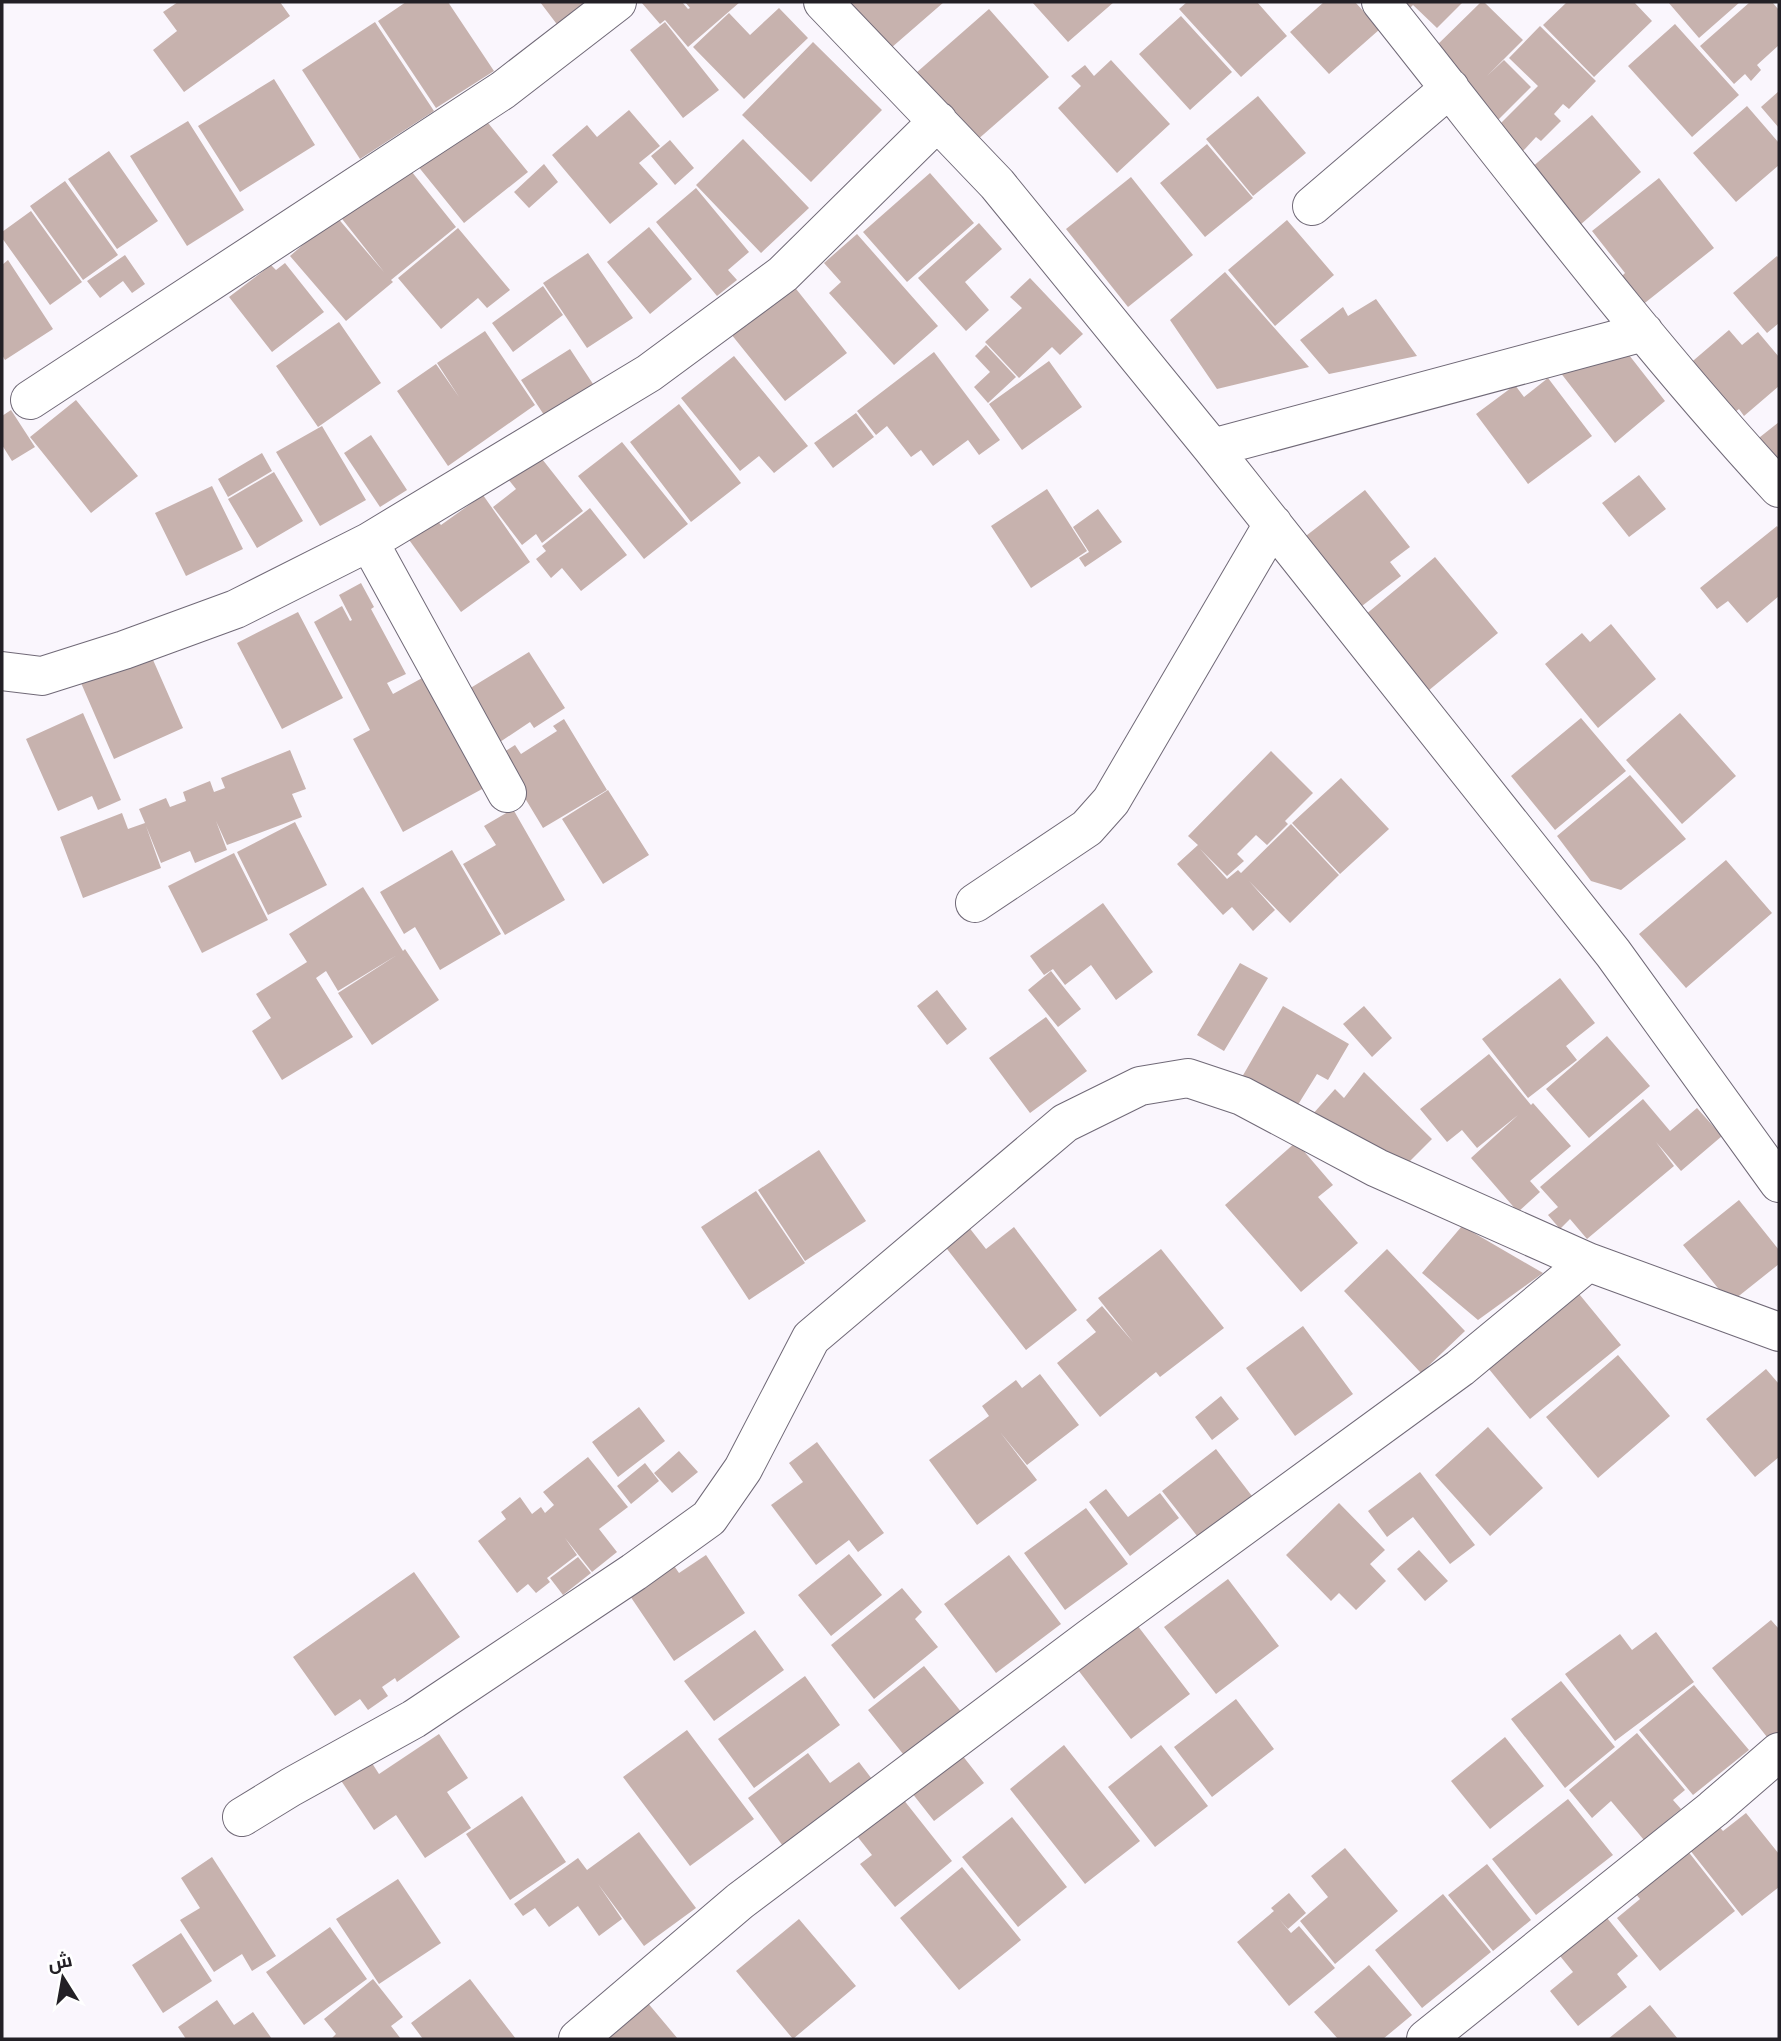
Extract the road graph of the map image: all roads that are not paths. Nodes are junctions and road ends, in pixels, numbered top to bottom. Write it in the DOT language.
graph roads {
  1 [pos="617,2"];
  2 [pos="823,2"];
  3 [pos="1381,2"];
  4 [pos="1450,89"];
  5 [pos="938,121"];
  6 [pos="1312,206"];
  7 [pos="1644,332"];
  8 [pos="30,400"];
  9 [pos="1212,448"];
  10 [pos="1779,488"];
  11 [pos="1273,524"];
  12 [pos="369,542"];
  13 [pos="2,671"];
  14 [pos="507,793"];
  15 [pos="975,903"];
  16 [pos="1779,1183"];
  17 [pos="1588,1262"];
  18 [pos="1779,1332"];
  19 [pos="1779,1752"];
  20 [pos="242,1817"];
  21 [pos="578,2039"];
  22 [pos="1426,2039"];
  1 -- 8 [label="street"];
  2 -- 5 [label="street"];
  3 -- 4 [label="street"];
  4 -- 6 [label="street"];
  4 -- 7 [label="street"];
  5 -- 9 [label="street"];
  5 -- 12 [label="street"];
  7 -- 9 [label="street"];
  7 -- 10 [label="street"];
  9 -- 11 [label="street"];
  11 -- 15 [label="street"];
  11 -- 16 [label="street"];
  12 -- 13 [label="street"];
  12 -- 14 [label="street"];
  17 -- 18 [label="street"];
  17 -- 20 [label="street"];
  17 -- 21 [label="street"];
  19 -- 22 [label="street"];
}
